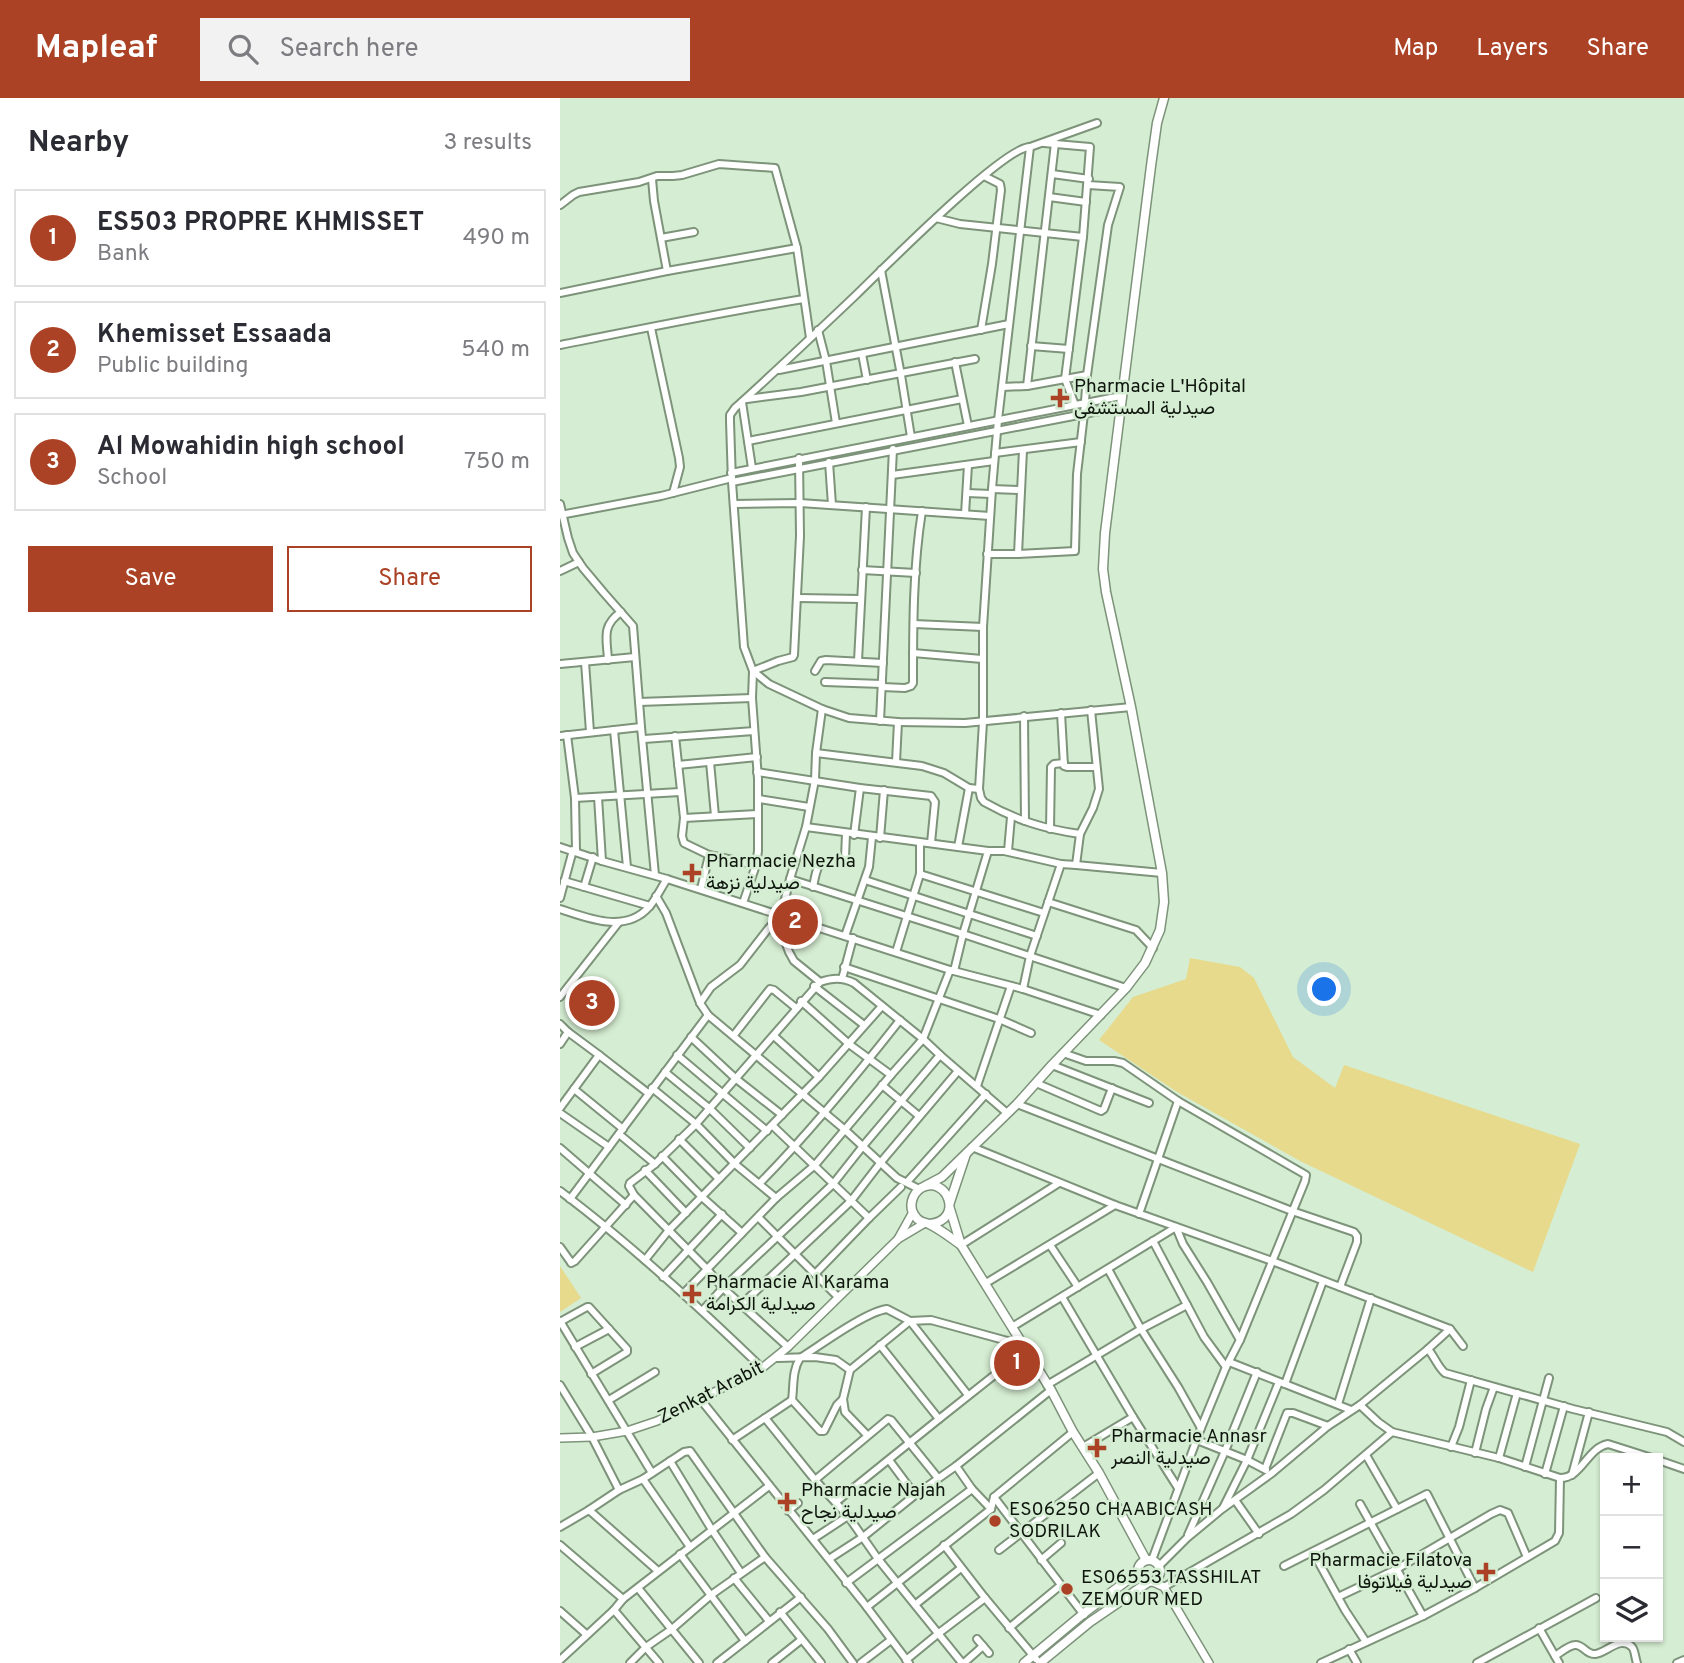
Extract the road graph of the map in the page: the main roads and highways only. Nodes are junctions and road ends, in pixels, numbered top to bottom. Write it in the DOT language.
graph roads {
  1 [pos="1164,98"];
  2 [pos="970,1149"];
  3 [pos="922,1188"];
  4 [pos="950,1206"];
  5 [pos="927,1224"];
  6 [pos="961,1245"];
  7 [pos="1152,1562"];
  8 [pos="1138,1572"];
  9 [pos="1150,1582"];
  10 [pos="1038,1660"];
  11 [pos="1024,1663"];
  1 -- 2 [label="main road"];
  2 -- 3 [label="main road"];
  2 -- 4 [label="main road"];
  3 -- 4 [label="main road"];
  3 -- 5 [label="main road"];
  4 -- 5 [label="main road"];
  4 -- 6 [label="main road"];
  5 -- 6 [label="main road"];
  6 -- 7 [label="main road"];
  7 -- 8 [label="main road"];
  7 -- 9 [label="main road"];
  8 -- 9 [label="main road"];
  8 -- 10 [label="main road"];
  9 -- 10 [label="main road"];
  10 -- 11 [label="main road"];
}
